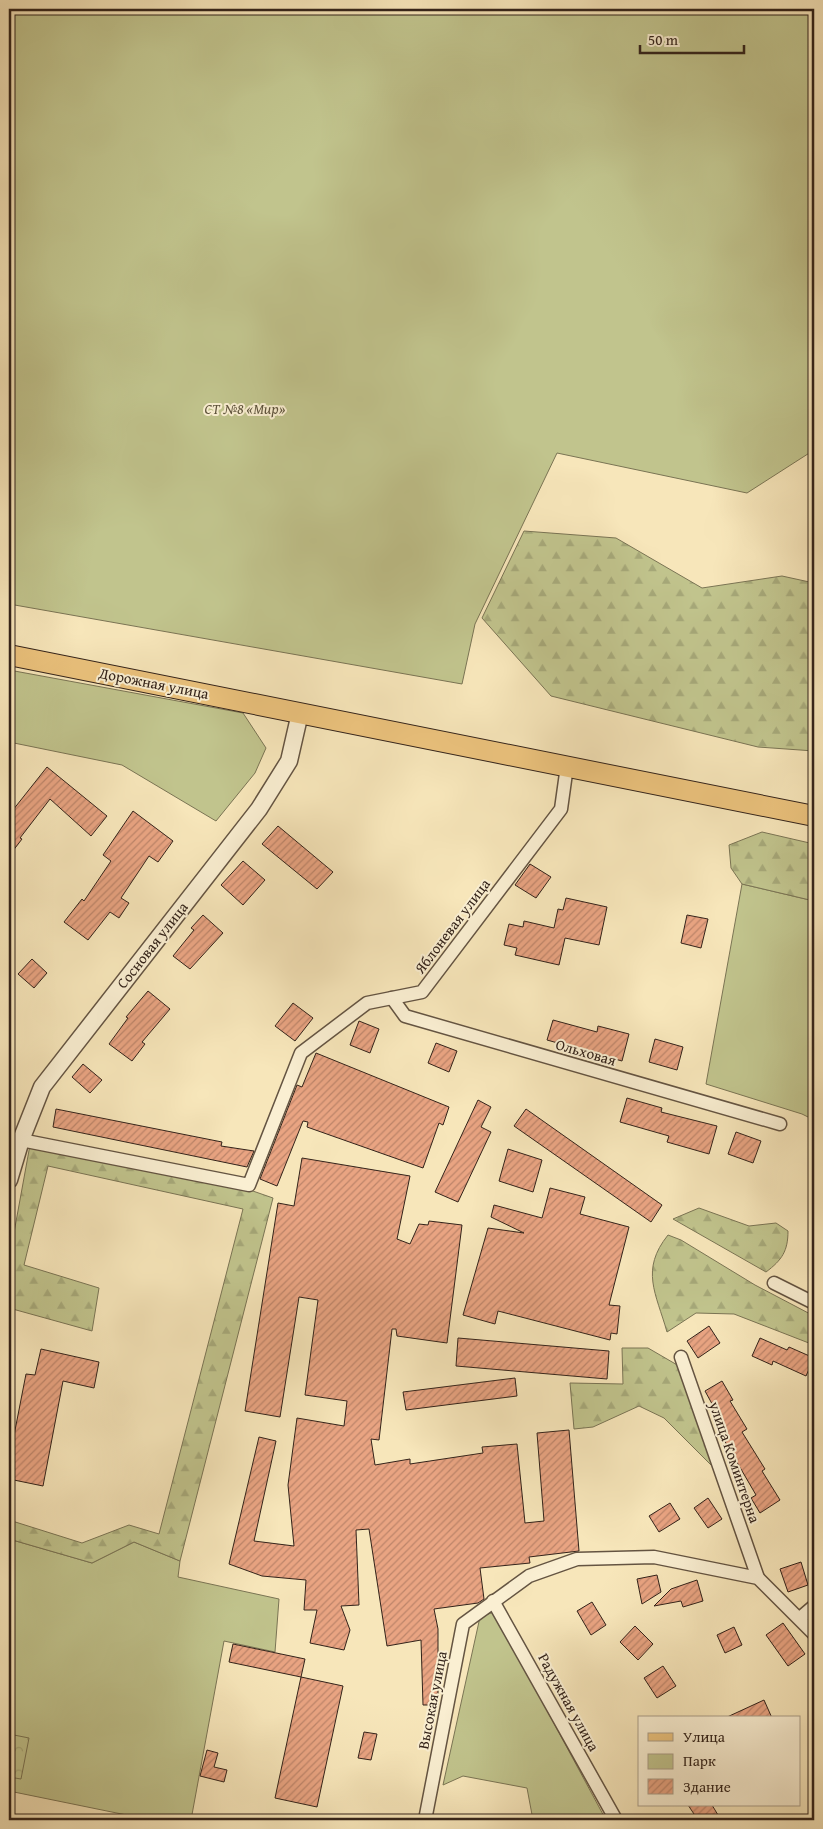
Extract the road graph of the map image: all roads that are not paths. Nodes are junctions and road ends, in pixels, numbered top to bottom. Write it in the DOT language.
graph roads {
  1 [pos="9,655"];
  2 [pos="300,713"];
  3 [pos="567,766"];
  4 [pos="814,816"];
  5 [pos="392,998"];
  6 [pos="780,1124"];
  7 [pos="21,1140"];
  8 [pos="9,1180"];
  9 [pos="774,1283"];
  10 [pos="814,1303"];
  11 [pos="681,1357"];
  12 [pos="758,1578"];
  13 [pos="494,1601"];
  14 [pos="814,1606"];
  15 [pos="800,1618"];
  16 [pos="814,1634"];
  17 [pos="425,1820"];
  18 [pos="616,1820"];
  1 -- 2 [label="main road, Дорожная улица"];
  2 -- 3 [label="main road, Дорожная улица"];
  2 -- 7 [label="street, Сосновая улица"];
  3 -- 4 [label="main road, Дорожная улица"];
  3 -- 5 [label="street, Яблоневая улица"];
  5 -- 6 [label="street, Ольховая"];
  5 -- 7 [label="street, Яблоневая улица"];
  7 -- 8 [label="street, Сосновая улица"];
  9 -- 10 [label="street"];
  11 -- 12 [label="street, улица Коминтерна"];
  12 -- 13 [label="street"];
  12 -- 15 [label="street, улица Коминтерна"];
  13 -- 17 [label="street, Высокая улица"];
  13 -- 18 [label="street, Радужная улица"];
  14 -- 15 [label="street"];
  15 -- 16 [label="street, улица Коминтерна"];
}
